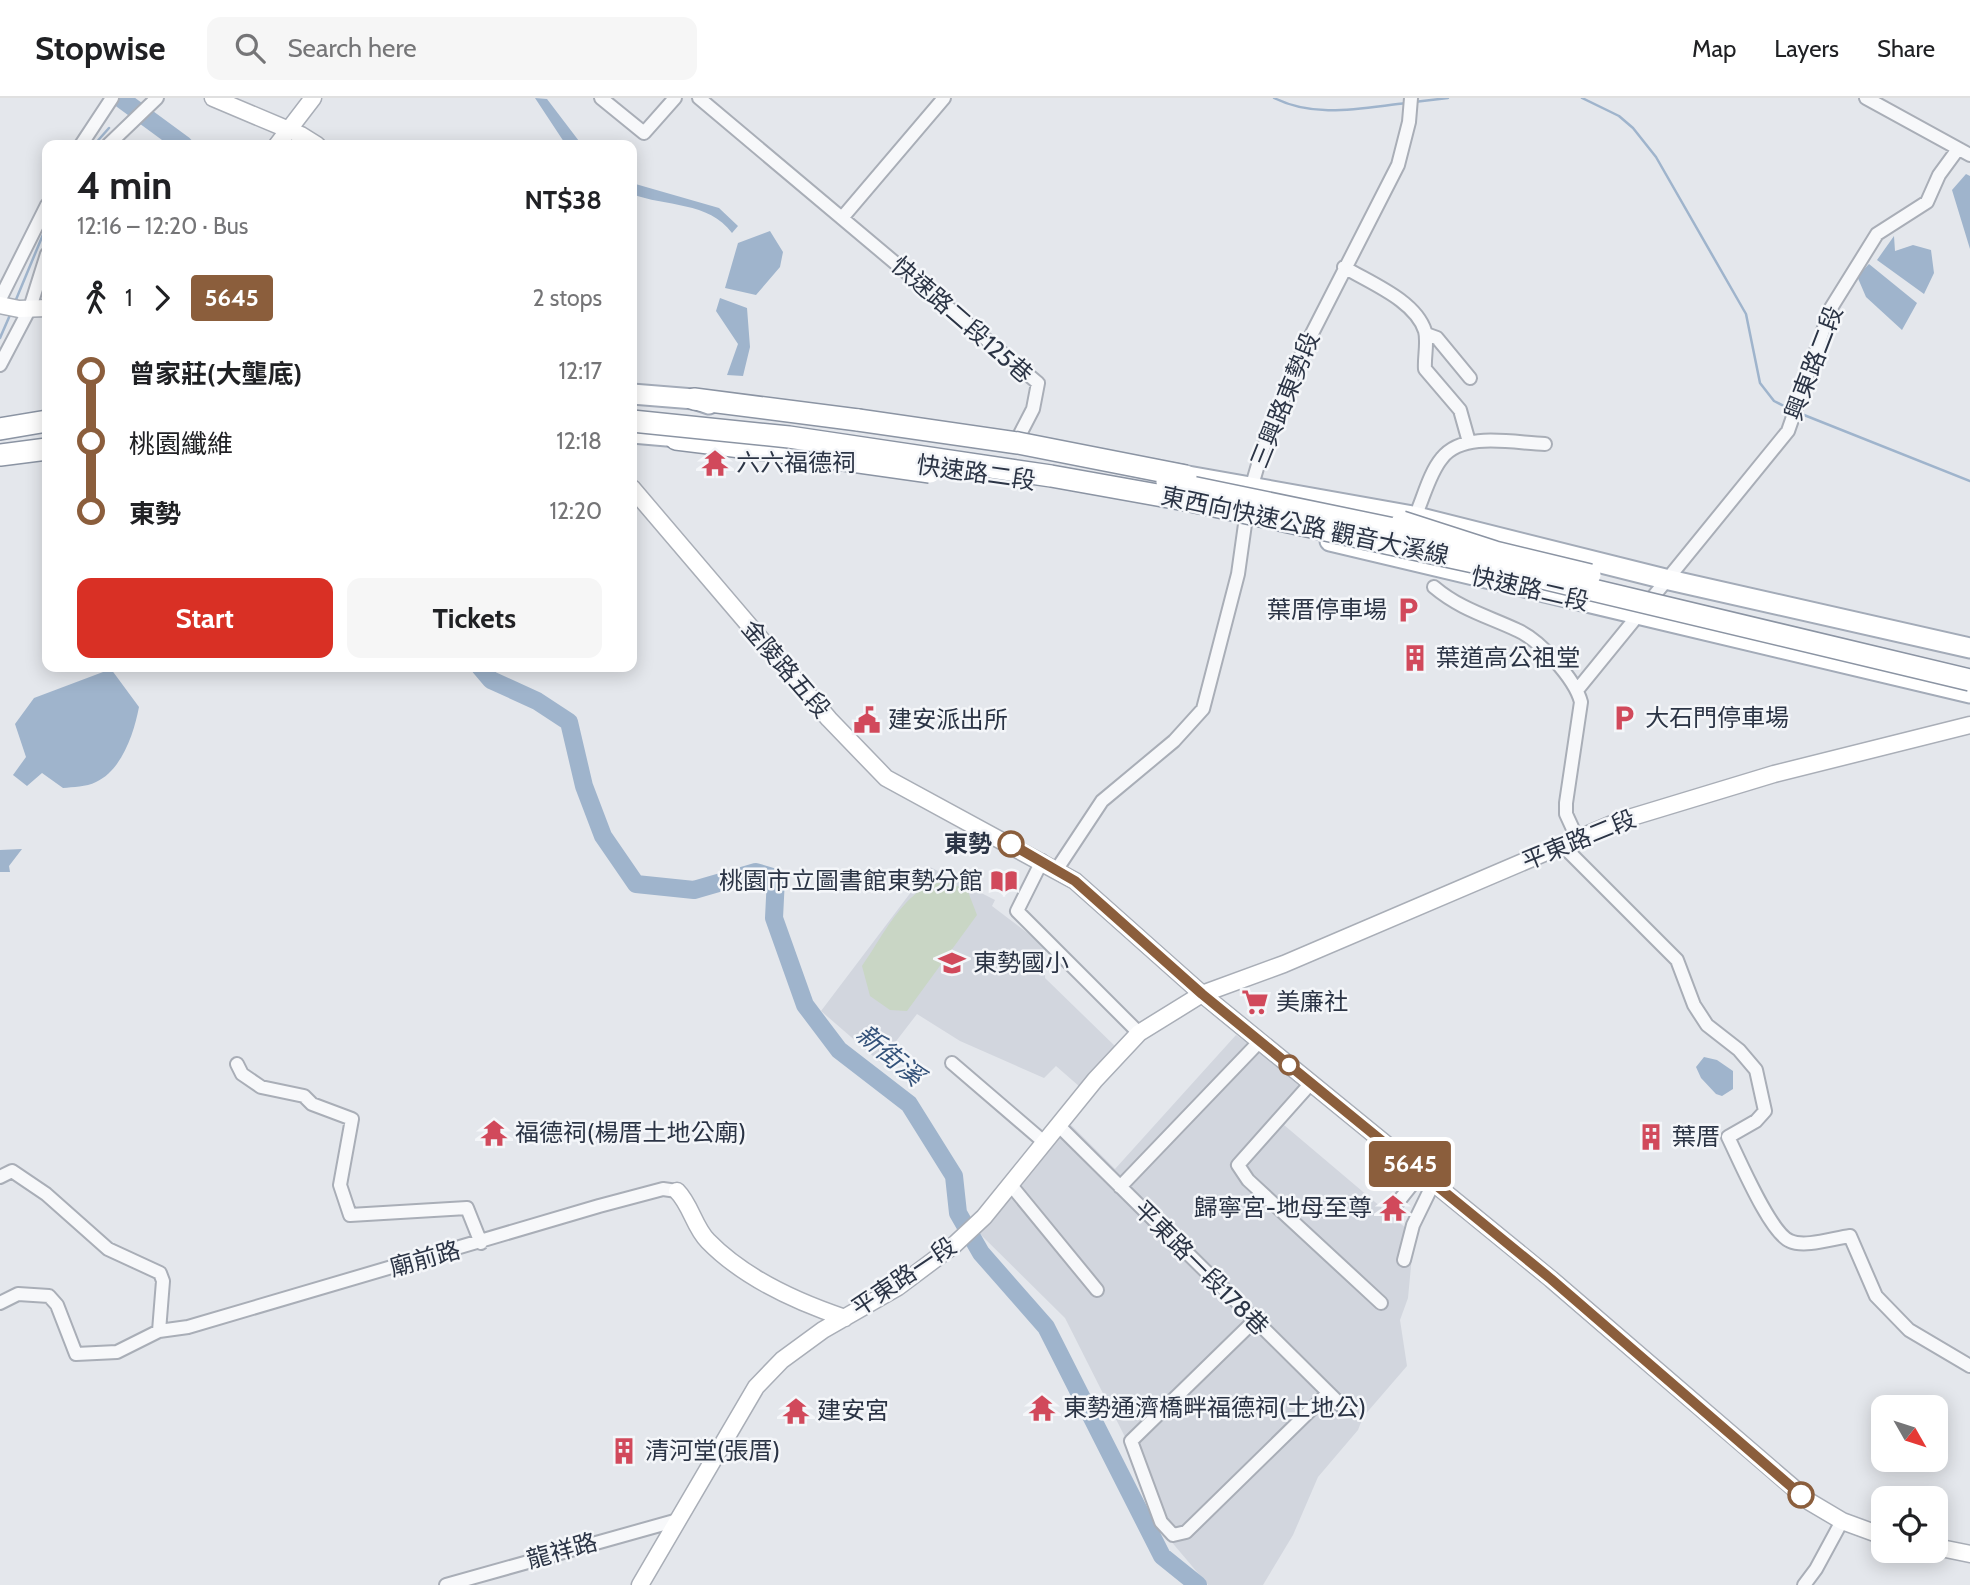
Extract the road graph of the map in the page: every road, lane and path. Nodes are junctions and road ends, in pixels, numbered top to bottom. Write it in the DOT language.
graph roads {
  1 [pos="213,98"];
  2 [pos="601,98"];
  3 [pos="675,98"];
  4 [pos="699,98"];
  5 [pos="944,98"];
  6 [pos="1411,98"];
  7 [pos="1866,98"];
  8 [pos="312,99"];
  9 [pos="110,102"];
  10 [pos="154,102"];
  11 [pos="287,129"];
  12 [pos="84,140"];
  13 [pos="113,140"];
  14 [pos="280,140"];
  15 [pos="307,140"];
  16 [pos="1964,152"];
  17 [pos="42,216"];
  18 [pos="842,218"];
  19 [pos="1344,267"];
  20 [pos="42,268"];
  21 [pos="1,303"];
  22 [pos="42,308"];
  23 [pos="27,309"];
  24 [pos="1426,334"];
  25 [pos="0,365"];
  26 [pos="1470,378"];
  27 [pos="637,394"];
  28 [pos="694,399"];
  29 [pos="637,411"];
  30 [pos="42,422"];
  31 [pos="637,422"];
  32 [pos="0,429"];
  33 [pos="42,429"];
  34 [pos="637,434"];
  35 [pos="42,435"];
  36 [pos="0,436"];
  37 [pos="1018,438"];
  38 [pos="676,439"];
  39 [pos="0,441"];
  40 [pos="1469,442"];
  41 [pos="1545,444"];
  42 [pos="42,450"];
  43 [pos="0,458"];
  44 [pos="42,458"];
  45 [pos="42,459"];
  46 [pos="0,468"];
  47 [pos="1251,486"];
  48 [pos="637,494"];
  49 [pos="1419,507"];
  50 [pos="1245,521"];
  51 [pos="1494,559"];
  52 [pos="1665,579"];
  53 [pos="1434,587"];
  54 [pos="1639,614"];
  55 [pos="1970,648"];
  56 [pos="1970,665"];
  57 [pos="1970,680"];
  58 [pos="1578,689"];
  59 [pos="1970,693"];
  60 [pos="1970,725"];
  61 [pos="1570,842"];
  62 [pos="1050,865"];
  63 [pos="1202,994"];
  64 [pos="1139,1033"];
  65 [pos="1260,1041"];
  66 [pos="952,1063"];
  67 [pos="237,1064"];
  68 [pos="1311,1083"];
  69 [pos="1058,1125"];
  70 [pos="1044,1142"];
  71 [pos="0,1177"];
  72 [pos="1427,1178"];
  73 [pos="1010,1185"];
  74 [pos="1120,1187"];
  75 [pos="677,1191"];
  76 [pos="1398,1202"];
  77 [pos="481,1243"];
  78 [pos="1405,1260"];
  79 [pos="1097,1290"];
  80 [pos="0,1303"];
  81 [pos="1381,1303"];
  82 [pos="845,1318"];
  83 [pos="1254,1321"];
  84 [pos="159,1331"];
  85 [pos="1970,1366"];
  86 [pos="1327,1394"];
  87 [pos="1346,1410"];
  88 [pos="678,1520"];
  89 [pos="1842,1521"];
  90 [pos="1871,1532"];
  91 [pos="1948,1549"];
  92 [pos="1970,1553"];
  93 [pos="446,1585"];
  94 [pos="640,1585"];
  95 [pos="1804,1585"];
  1 -- 11 [label="street"];
  2 -- 3 [label="street"];
  4 -- 18 [label="street"];
  5 -- 18 [label="street"];
  6 -- 19 [label="street, 三興路東勢段"];
  7 -- 16 [label="street"];
  8 -- 11 [label="street"];
  9 -- 12 [label="street"];
  10 -- 13 [label="street"];
  11 -- 14 [label="street"];
  11 -- 15 [label="street"];
  16 -- 52 [label="street, 興東路二段"];
  17 -- 21 [label="street"];
  18 -- 37 [label="street, 快速路二段125巷"];
  19 -- 24 [label="street"];
  19 -- 47 [label="street, 三興路東勢段"];
  20 -- 23 [label="street"];
  21 -- 23 [label="street"];
  22 -- 23 [label="street"];
  23 -- 25 [label="street"];
  24 -- 26 [label="street"];
  24 -- 40 [label="street"];
  27 -- 28 [label="main road, 快速路二段"];
  28 -- 47 [label="main road, 快速路二段"];
  28 -- 51 [label="highway, bridge"];
  29 -- 51 [label="highway, 東西向快速公路 觀音大溪線, bridge"];
  30 -- 32 [label="highway"];
  31 -- 51 [label="highway, 東西向快速公路 觀音大溪線, bridge"];
  33 -- 36 [label="main road"];
  34 -- 38 [label="main road, 快速路二段"];
  35 -- 39 [label="highway"];
  38 -- 50 [label="main road, 快速路二段"];
  38 -- 51 [label="highway, bridge"];
  40 -- 41 [label="street"];
  40 -- 49 [label="street"];
  42 -- 43 [label="highway"];
  43 -- 44 [label="main road"];
  45 -- 46 [label="highway"];
  47 -- 50 [label="street, 三興路東勢段"];
  47 -- 52 [label="main road, 快速路二段"];
  48 -- 62 [label="street, 金陵路五段"];
  50 -- 54 [label="main road, 快速路二段"];
  50 -- 62 [label="street, 三興路東勢段"];
  51 -- 56 [label="highway, 東西向快速公路 觀音大溪線, bridge"];
  51 -- 57 [label="highway, 東西向快速公路 觀音大溪線, bridge"];
  52 -- 54 [label="street, 興東路二段"];
  52 -- 55 [label="main road, 快速路二段"];
  53 -- 58 [label="street"];
  54 -- 58 [label="street, 興東路二段"];
  54 -- 59 [label="main road, 快速路二段"];
  58 -- 61 [label="street"];
  60 -- 61 [label="street, 平東路二段"];
  61 -- 63 [label="street, 平東路二段"];
  61 -- 85 [label="street"];
  62 -- 63 [label="street, 金陵路五段"];
  62 -- 64 [label="street, 三興路東勢段"];
  63 -- 64 [label="street, 平東路一段"];
  63 -- 65 [label="street, 金陵路五段"];
  64 -- 69 [label="street, 平東路一段"];
  65 -- 68 [label="street, 金陵路五段"];
  65 -- 74 [label="street"];
  66 -- 70 [label="street"];
  67 -- 77 [label="street"];
  68 -- 72 [label="street, 金陵路五段"];
  68 -- 81 [label="street"];
  69 -- 70 [label="street, 平東路一段"];
  69 -- 74 [label="street, 平東路一段178巷"];
  70 -- 73 [label="street, 平東路一段"];
  71 -- 84 [label="street"];
  72 -- 76 [label="street"];
  72 -- 78 [label="street"];
  72 -- 89 [label="street, 金陵路五段"];
  73 -- 79 [label="street"];
  73 -- 82 [label="street, 平東路一段"];
  74 -- 83 [label="street, 平東路一段178巷"];
  75 -- 77 [label="street, 廟前路"];
  75 -- 82 [label="street, 廟前路"];
  77 -- 84 [label="street, 廟前路"];
  80 -- 84 [label="street, 廟前路"];
  82 -- 88 [label="street, 平東路一段"];
  83 -- 86 [label="street, 平東路一段178巷"];
  83 -- 86 [label="street"];
  86 -- 87 [label="street, 平東路一段178巷"];
  88 -- 93 [label="street, 龍祥路"];
  88 -- 94 [label="street, 平東路一段"];
  89 -- 90 [label="street, 金陵路五段"];
  89 -- 95 [label="street"];
  91 -- 92 [label="street"];
}
